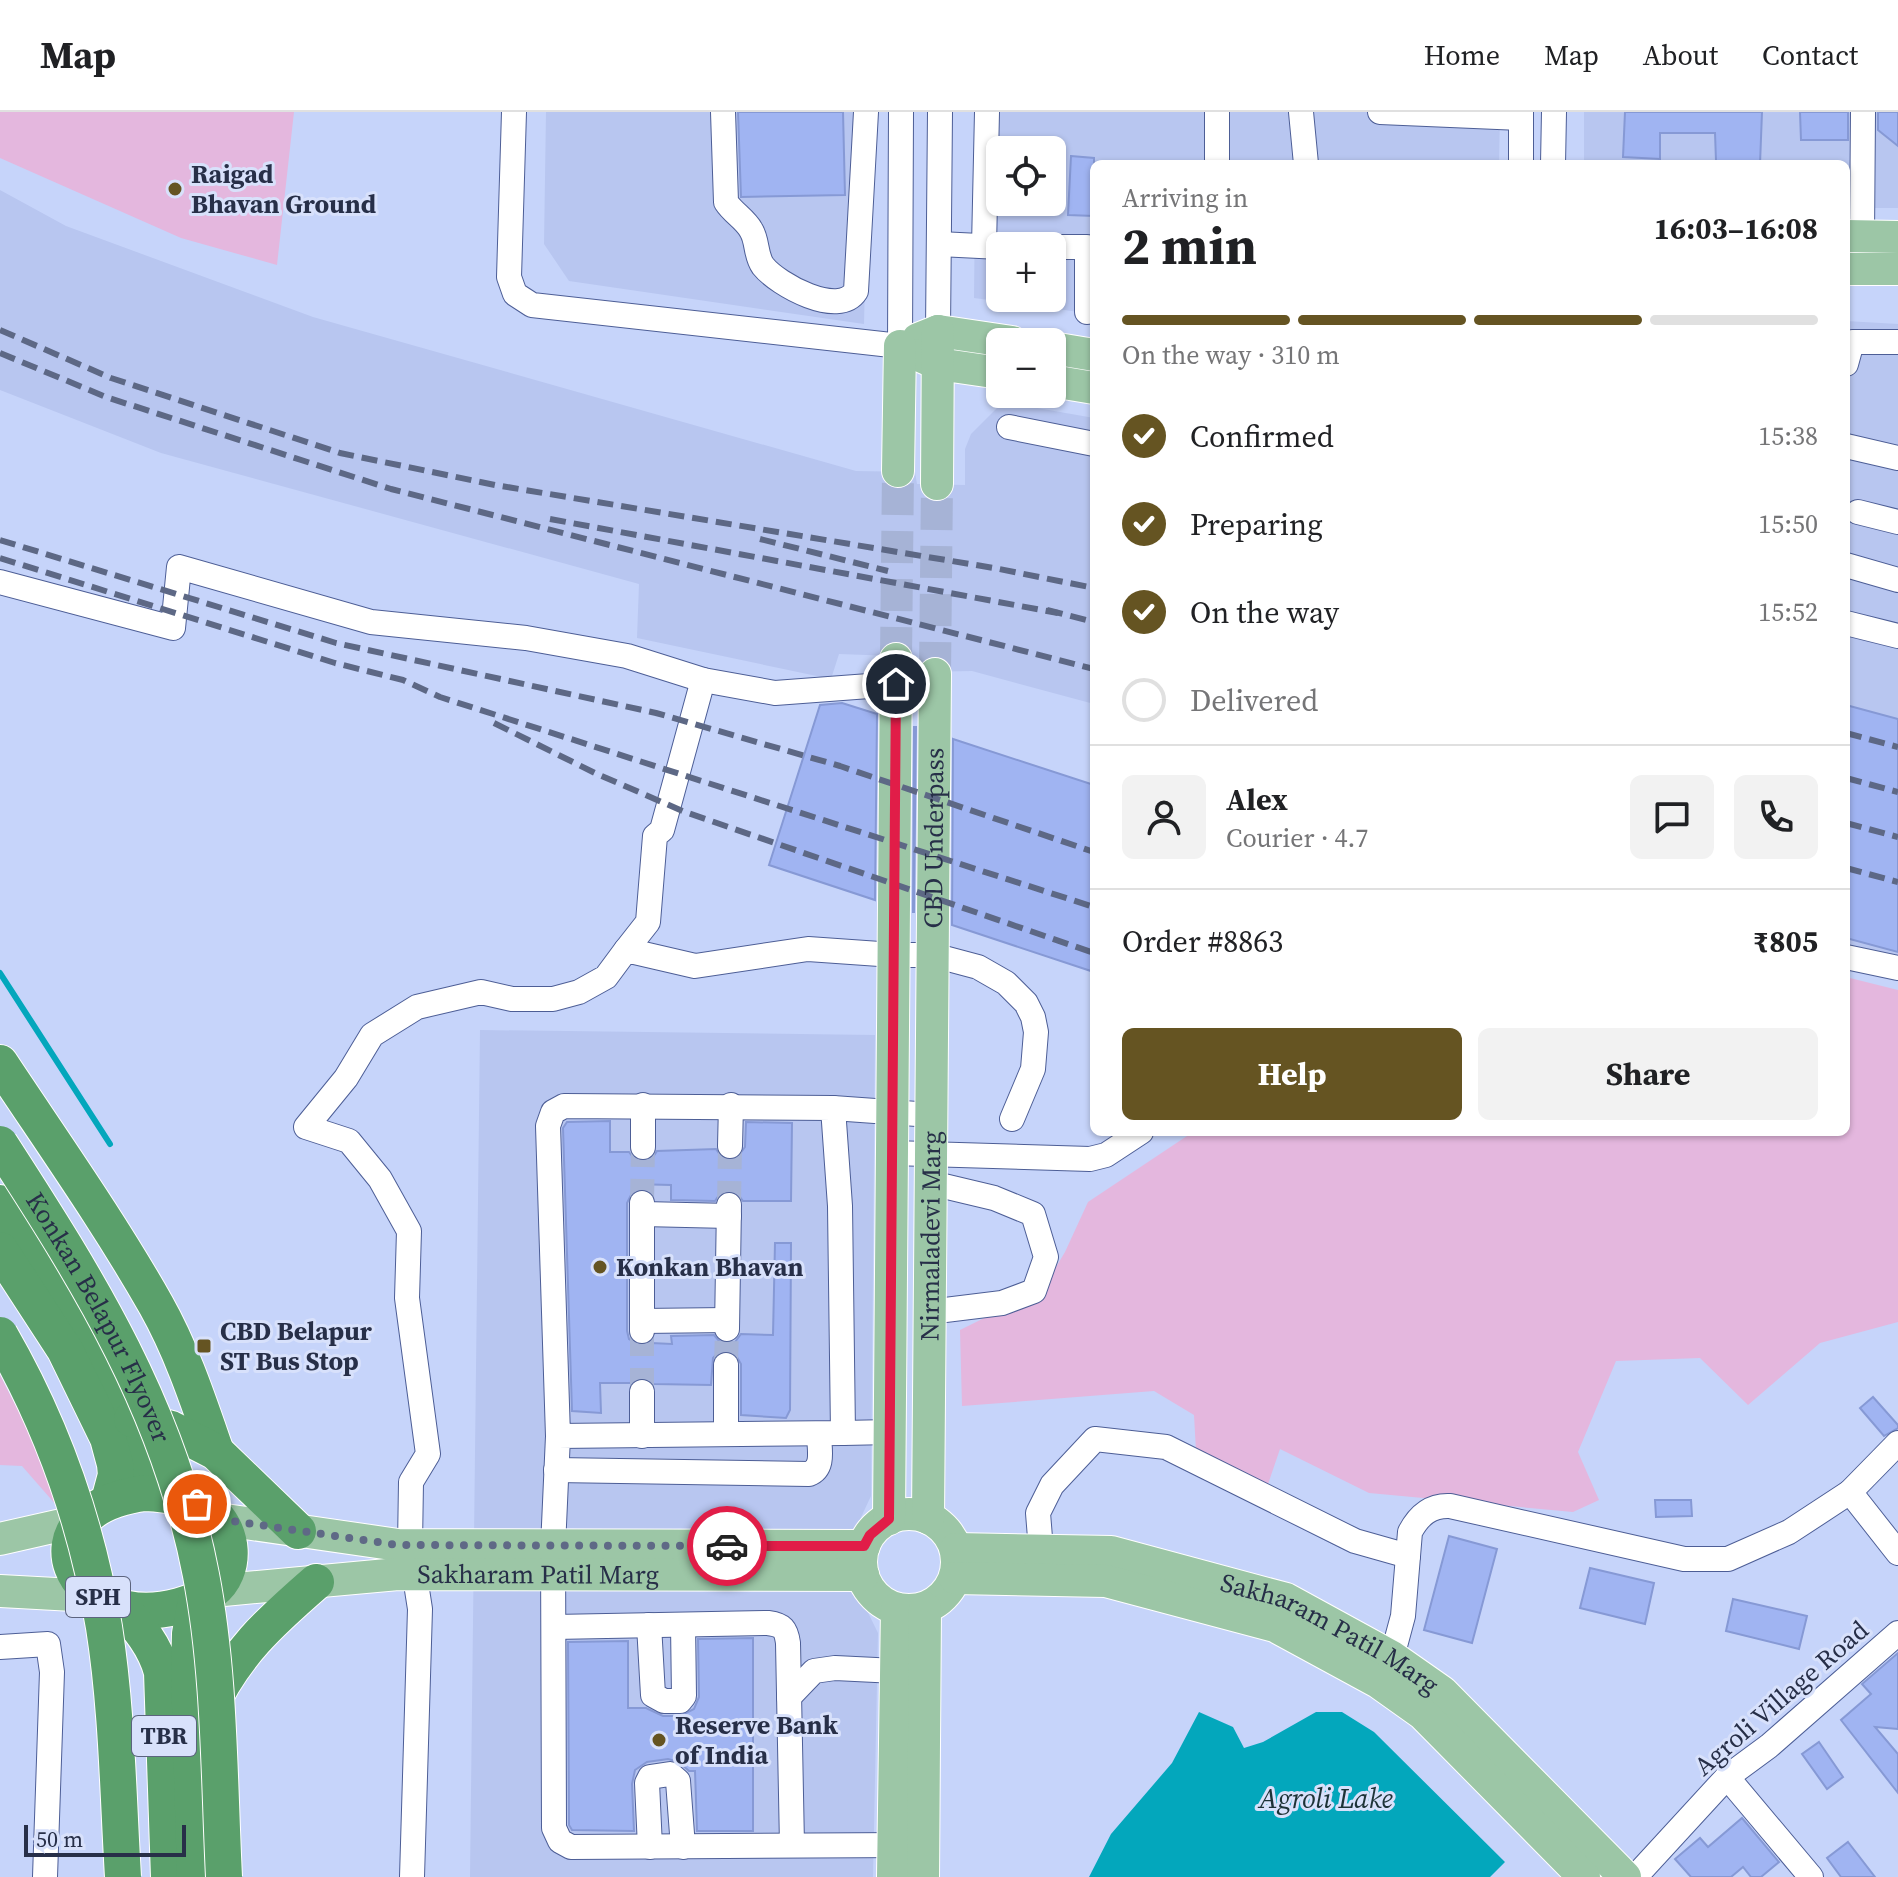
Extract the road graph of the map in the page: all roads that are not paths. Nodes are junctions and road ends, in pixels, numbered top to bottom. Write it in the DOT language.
graph roads {
  1 [pos="514,112"];
  2 [pos="723,112"];
  3 [pos="866,112"];
  4 [pos="901,112"];
  5 [pos="940,112"];
  6 [pos="987,112"];
  7 [pos="1217,112"];
  8 [pos="1301,112"];
  9 [pos="1380,112"];
  10 [pos="1554,112"];
  11 [pos="1863,112"];
  12 [pos="1521,115"];
  13 [pos="1217,160"];
  14 [pos="1306,160"];
  15 [pos="1521,160"];
  16 [pos="1553,160"];
  17 [pos="861,210"];
  18 [pos="900,212"];
  19 [pos="991,232"];
  20 [pos="1854,236"];
  21 [pos="1898,237"];
  22 [pos="939,244"];
  23 [pos="986,246"];
  24 [pos="1066,247"];
  25 [pos="1090,247"];
  26 [pos="1850,269"];
  27 [pos="1898,269"];
  28 [pos="1087,312"];
  29 [pos="938,331"];
  30 [pos="986,338"];
  31 [pos="1898,342"];
  32 [pos="900,346"];
  33 [pos="1850,349"];
  34 [pos="1066,350"];
  35 [pos="1090,354"];
  36 [pos="938,364"];
  37 [pos="986,371"];
  38 [pos="1066,383"];
  39 [pos="1090,387"];
  40 [pos="1009,427"];
  41 [pos="1090,443"];
  42 [pos="1850,447"];
  43 [pos="1898,458"];
  44 [pos="898,471"];
  45 [pos="937,484"];
  46 [pos="1858,512"];
  47 [pos="1898,522"];
  48 [pos="1850,566"];
  49 [pos="1898,580"];
  50 [pos="0,582"];
  51 [pos="1850,624"];
  52 [pos="1898,636"];
  53 [pos="896,671"];
  54 [pos="935,679"];
  55 [pos="703,680"];
  56 [pos="626,950"];
  57 [pos="894,955"];
  58 [pos="933,955"];
  59 [pos="1850,958"];
  60 [pos="1898,968"];
  61 [pos="0,1063"];
  62 [pos="643,1105"];
  63 [pos="731,1105"];
  64 [pos="833,1108"];
  65 [pos="892,1111"];
  66 [pos="931,1115"];
  67 [pos="1012,1119"];
  68 [pos="1135,1136"];
  69 [pos="0,1144"];
  70 [pos="730,1146"];
  71 [pos="643,1147"];
  72 [pos="892,1153"];
  73 [pos="931,1169"];
  74 [pos="0,1203"];
  75 [pos="0,1250"];
  76 [pos="929,1312"];
  77 [pos="727,1324"];
  78 [pos="0,1335"];
  79 [pos="726,1365"];
  80 [pos="642,1392"];
  81 [pos="127,1418"];
  82 [pos="890,1432"];
  83 [pos="726,1434"];
  84 [pos="831,1434"];
  85 [pos="558,1436"];
  86 [pos="642,1436"];
  87 [pos="1898,1443"];
  88 [pos="216,1452"];
  89 [pos="556,1470"];
  90 [pos="1850,1492"];
  91 [pos="156,1493"];
  92 [pos="109,1501"];
  93 [pos="928,1518"];
  94 [pos="889,1519"];
  95 [pos="79,1521"];
  96 [pos="230,1521"];
  97 [pos="298,1531"];
  98 [pos="0,1539"];
  99 [pos="1041,1550"];
  100 [pos="1898,1553"];
  101 [pos="1408,1556"];
  102 [pos="412,1559"];
  103 [pos="554,1560"];
  104 [pos="864,1560"];
  105 [pos="955,1564"];
  106 [pos="316,1582"];
  107 [pos="249,1587"];
  108 [pos="0,1591"];
  109 [pos="204,1596"];
  110 [pos="107,1602"];
  111 [pos="911,1608"];
  112 [pos="649,1625"];
  113 [pos="683,1625"];
  114 [pos="554,1627"];
  115 [pos="1897,1635"];
  116 [pos="0,1647"];
  117 [pos="1392,1657"];
  118 [pos="896,1671"];
  119 [pos="789,1697"];
  120 [pos="191,1761"];
  121 [pos="1727,1777"];
  122 [pos="792,1845"];
  123 [pos="908,1845"];
  124 [pos="650,1847"];
  125 [pos="683,1847"];
  126 [pos="45,1877"];
  127 [pos="123,1877"];
  128 [pos="169,1877"];
  129 [pos="195,1877"];
  130 [pos="224,1877"];
  131 [pos="412,1877"];
  132 [pos="893,1877"];
  133 [pos="923,1877"];
  134 [pos="1584,1877"];
  135 [pos="1625,1877"];
  136 [pos="1635,1877"];
  137 [pos="1783,1877"];
  138 [pos="1792,1877"];
  139 [pos="1811,1877"];
  1 -- 32 [label="street"];
  2 -- 17 [label="street"];
  3 -- 17 [label="street"];
  4 -- 18 [label="street"];
  5 -- 22 [label="street"];
  6 -- 19 [label="street"];
  7 -- 13 [label="street"];
  8 -- 14 [label="street"];
  9 -- 12 [label="street"];
  10 -- 16 [label="street"];
  11 -- 20 [label="street"];
  12 -- 15 [label="street"];
  17 -- 18 [label="street"];
  18 -- 32 [label="street"];
  20 -- 21 [label="main road"];
  22 -- 23 [label="street"];
  22 -- 29 [label="street"];
  24 -- 25 [label="street"];
  25 -- 28 [label="street"];
  26 -- 27 [label="main road"];
  29 -- 30 [label="main road"];
  29 -- 32 [label="main road"];
  29 -- 36 [label="main road"];
  31 -- 33 [label="street"];
  32 -- 36 [label="main road"];
  32 -- 44 [label="main road"];
  34 -- 35 [label="main road"];
  36 -- 37 [label="main road"];
  36 -- 45 [label="main road"];
  38 -- 39 [label="main road"];
  40 -- 41 [label="street"];
  42 -- 43 [label="street"];
  46 -- 47 [label="street"];
  48 -- 49 [label="street"];
  50 -- 55 [label="street"];
  51 -- 52 [label="street"];
  53 -- 54 [label="street"];
  53 -- 55 [label="street"];
  53 -- 57 [label="main road, CBD Underpass"];
  54 -- 58 [label="main road, CBD Underpass"];
  55 -- 56 [label="street"];
  56 -- 57 [label="street"];
  56 -- 102 [label="street"];
  57 -- 58 [label="street"];
  57 -- 65 [label="main road, Nirmaladevi Marg"];
  58 -- 66 [label="main road, Nirmaladevi Marg"];
  58 -- 67 [label="street"];
  59 -- 60 [label="street"];
  61 -- 88 [label="highway"];
  62 -- 63 [label="street"];
  62 -- 71 [label="street"];
  62 -- 85 [label="street"];
  63 -- 64 [label="street"];
  63 -- 70 [label="street"];
  64 -- 65 [label="street"];
  64 -- 84 [label="street"];
  65 -- 66 [label="street"];
  65 -- 72 [label="main road, Nirmaladevi Marg"];
  66 -- 73 [label="main road, Nirmaladevi Marg"];
  68 -- 73 [label="street"];
  69 -- 130 [label="highway, Konkan Belapur Flyover, bridge"];
  72 -- 73 [label="street"];
  72 -- 82 [label="main road, Nirmaladevi Marg"];
  73 -- 76 [label="main road, Nirmaladevi Marg"];
  73 -- 76 [label="street"];
  74 -- 81 [label="highway"];
  75 -- 92 [label="highway"];
  76 -- 93 [label="main road, Nirmaladevi Marg"];
  77 -- 77 [label="street"];
  78 -- 127 [label="highway, SPH, bridge"];
  79 -- 83 [label="street"];
  80 -- 86 [label="street"];
  81 -- 88 [label="highway"];
  81 -- 91 [label="highway"];
  82 -- 84 [label="street"];
  82 -- 94 [label="main road, Nirmaladevi Marg"];
  83 -- 84 [label="street"];
  83 -- 86 [label="street"];
  84 -- 89 [label="street"];
  85 -- 86 [label="street"];
  85 -- 89 [label="street"];
  87 -- 90 [label="street"];
  88 -- 97 [label="highway"];
  89 -- 103 [label="street"];
  90 -- 100 [label="street"];
  90 -- 101 [label="street"];
  91 -- 92 [label="highway"];
  91 -- 96 [label="highway"];
  92 -- 95 [label="highway"];
  93 -- 94 [label="main road"];
  93 -- 105 [label="main road"];
  94 -- 104 [label="main road"];
  95 -- 98 [label="main road"];
  95 -- 110 [label="highway, TBR"];
  96 -- 97 [label="main road, Sakharam Patil Marg"];
  96 -- 107 [label="main road"];
  96 -- 109 [label="highway, TBR"];
  97 -- 102 [label="main road, Sakharam Patil Marg"];
  99 -- 101 [label="street"];
  99 -- 105 [label="main road, Sakharam Patil Marg"];
  99 -- 117 [label="main road, Sakharam Patil Marg"];
  101 -- 117 [label="street"];
  102 -- 103 [label="main road, Sakharam Patil Marg"];
  102 -- 106 [label="main road, Sakharam Patil Marg"];
  102 -- 131 [label="street"];
  103 -- 104 [label="main road, Sakharam Patil Marg"];
  103 -- 114 [label="street"];
  104 -- 111 [label="main road"];
  105 -- 111 [label="main road"];
  105 -- 134 [label="main road, Sakharam Patil Marg"];
  106 -- 107 [label="main road, Sakharam Patil Marg"];
  106 -- 120 [label="highway"];
  107 -- 109 [label="main road, Sakharam Patil Marg"];
  108 -- 110 [label="main road"];
  109 -- 110 [label="highway"];
  109 -- 120 [label="highway, TBR"];
  110 -- 128 [label="highway, TBR"];
  111 -- 118 [label="main road"];
  111 -- 123 [label="main road"];
  112 -- 113 [label="street"];
  112 -- 113 [label="street"];
  112 -- 114 [label="street"];
  113 -- 119 [label="street"];
  114 -- 124 [label="street"];
  115 -- 121 [label="street, Agroli Village Road"];
  116 -- 126 [label="street"];
  117 -- 135 [label="main road, Sakharam Patil Marg"];
  118 -- 119 [label="street"];
  118 -- 123 [label="main road"];
  119 -- 122 [label="street"];
  120 -- 129 [label="highway, TBR"];
  121 -- 136 [label="street, Agroli Village Road"];
  121 -- 139 [label="street"];
  122 -- 123 [label="street"];
  122 -- 125 [label="street"];
  123 -- 132 [label="main road"];
  123 -- 133 [label="main road"];
  124 -- 125 [label="street"];
  124 -- 125 [label="street"];
  137 -- 138 [label="street"];
}
